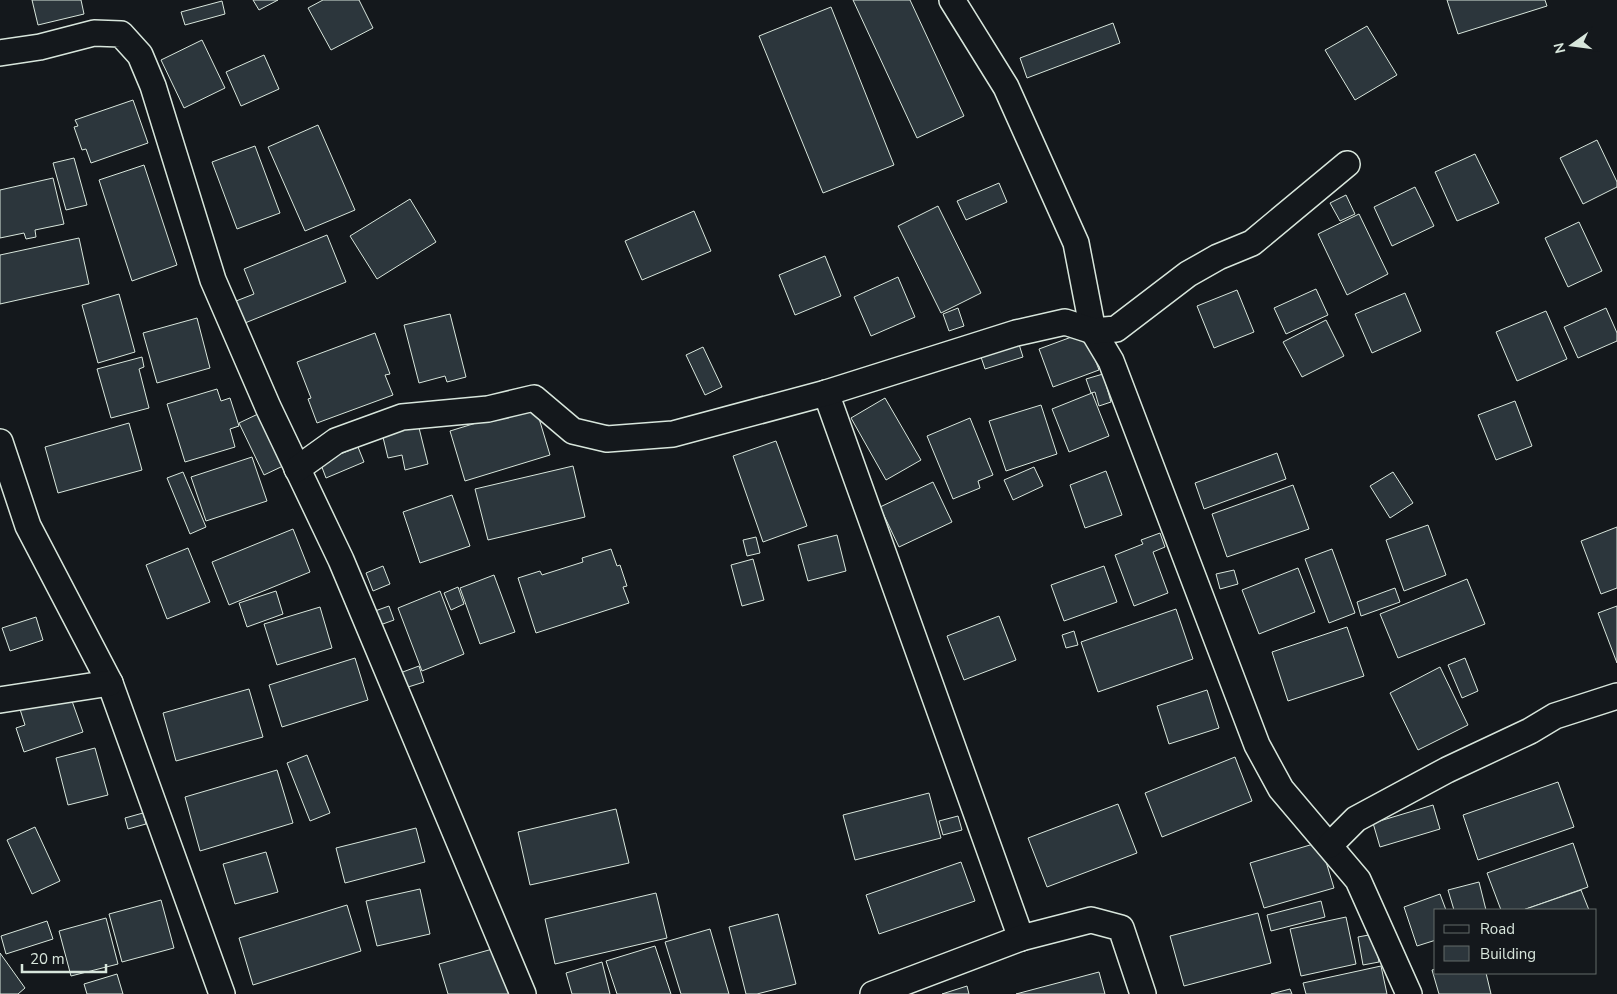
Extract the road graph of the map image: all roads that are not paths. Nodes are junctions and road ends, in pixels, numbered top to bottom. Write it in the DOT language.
graph roads {
  1 [pos="952,0"];
  2 [pos="0,53"];
  3 [pos="1347,164"];
  4 [pos="1093,331"];
  5 [pos="826,393"];
  6 [pos="0,442"];
  7 [pos="297,469"];
  8 [pos="110,683"];
  9 [pos="1617,696"];
  10 [pos="0,700"];
  11 [pos="1330,845"];
  12 [pos="1020,938"];
  13 [pos="222,994"];
  14 [pos="523,994"];
  15 [pos="873,994"];
  16 [pos="1143,994"];
  17 [pos="1409,994"];
  1 -- 4 [label="street"];
  2 -- 7 [label="street"];
  3 -- 4 [label="street"];
  4 -- 5 [label="street"];
  4 -- 11 [label="street"];
  5 -- 7 [label="street"];
  5 -- 12 [label="street"];
  6 -- 8 [label="street"];
  7 -- 14 [label="street"];
  8 -- 10 [label="street"];
  8 -- 13 [label="street"];
  9 -- 11 [label="street"];
  11 -- 17 [label="street"];
  12 -- 15 [label="street"];
  12 -- 16 [label="street"];
}
